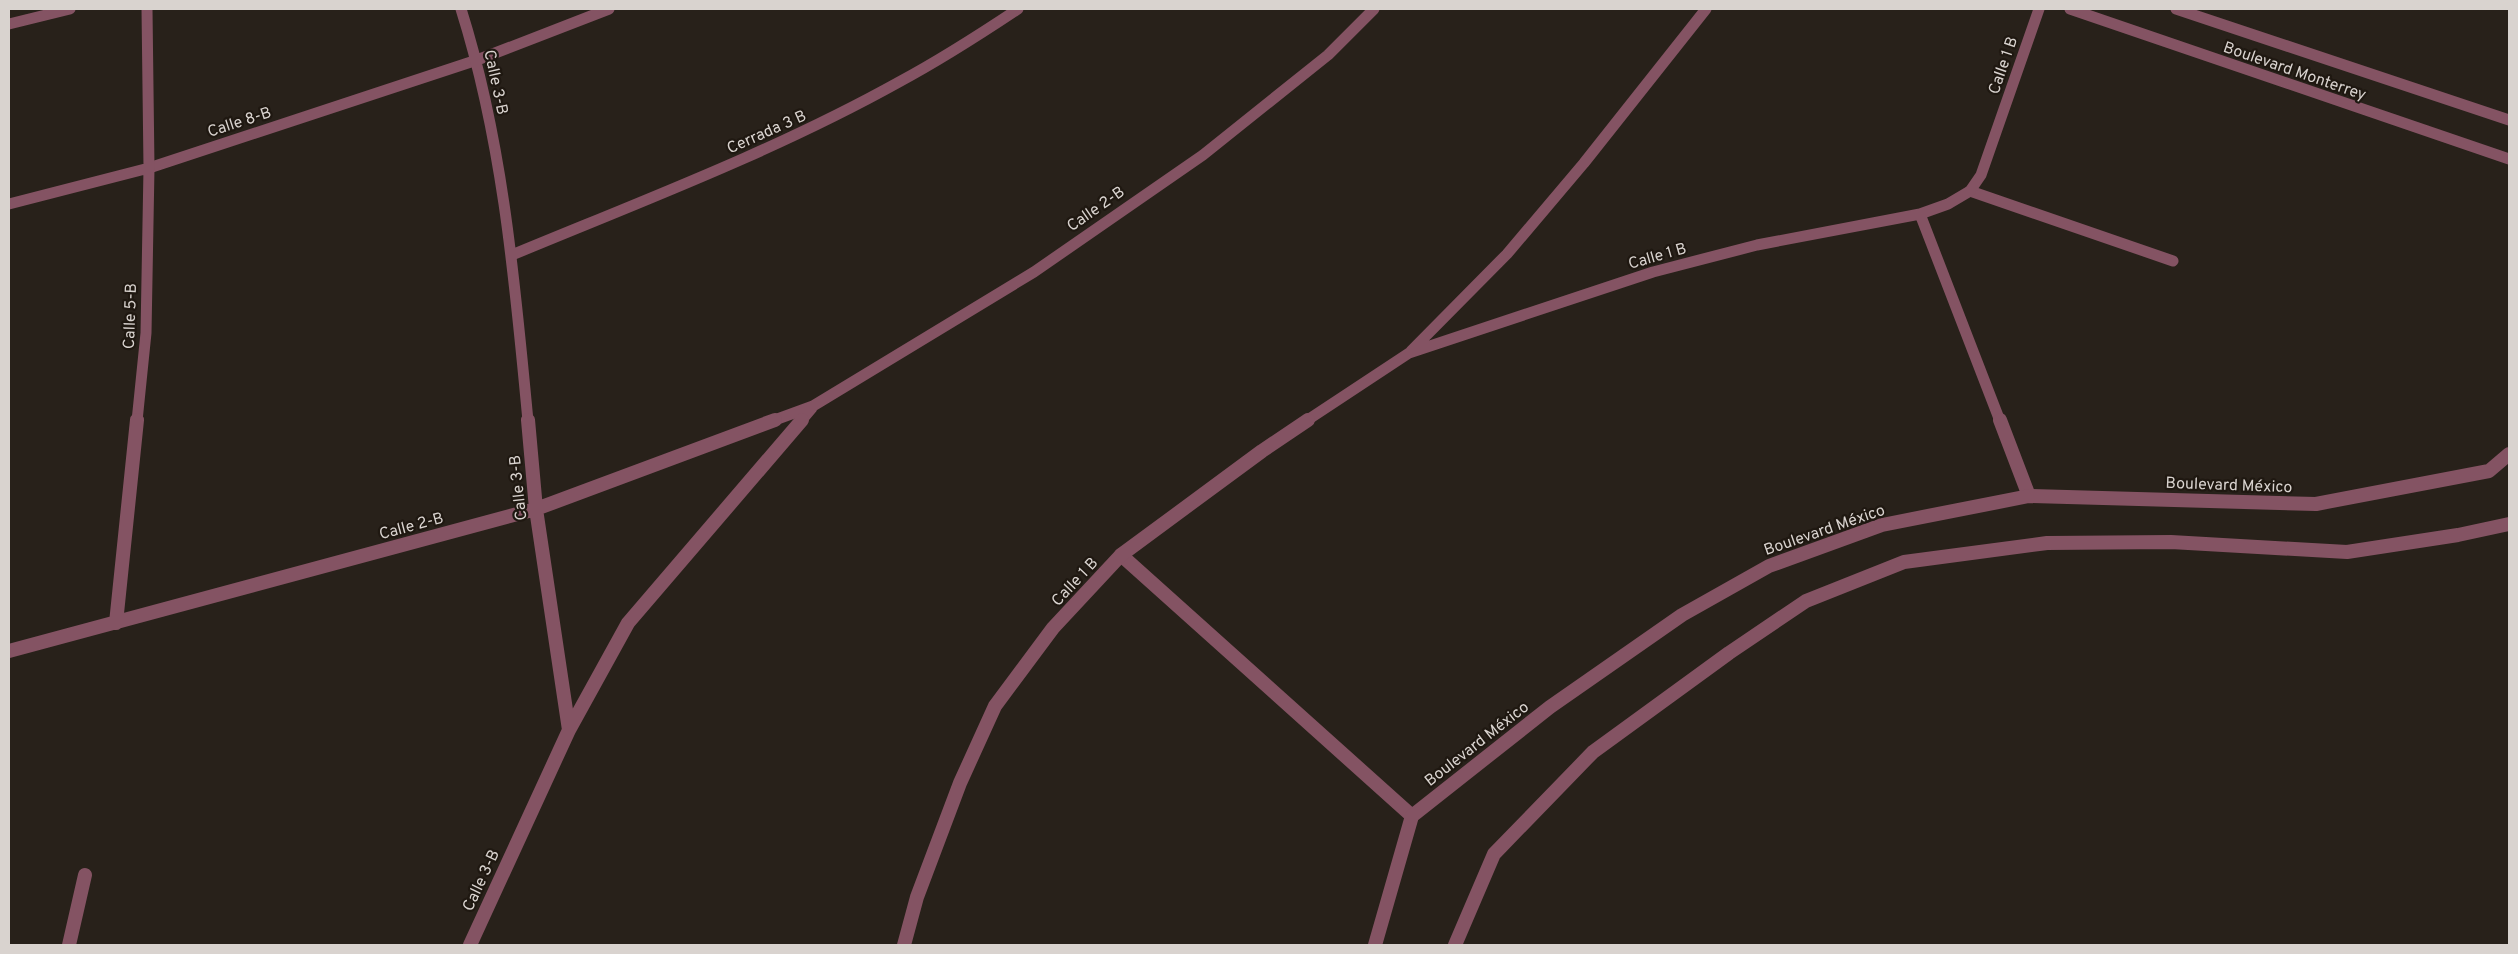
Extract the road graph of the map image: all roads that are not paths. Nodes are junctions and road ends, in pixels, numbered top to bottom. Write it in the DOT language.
graph roads {
  1 [pos="70,9"];
  2 [pos="147,9"];
  3 [pos="461,9"];
  4 [pos="609,9"];
  5 [pos="1018,9"];
  6 [pos="1374,9"];
  7 [pos="1706,9"];
  8 [pos="2039,9"];
  9 [pos="2070,9"];
  10 [pos="2176,9"];
  11 [pos="9,24"];
  12 [pos="477,60"];
  13 [pos="2509,120"];
  14 [pos="2509,159"];
  15 [pos="149,168"];
  16 [pos="1970,192"];
  17 [pos="9,204"];
  18 [pos="1920,214"];
  19 [pos="512,255"];
  20 [pos="2173,261"];
  21 [pos="1409,353"];
  22 [pos="813,406"];
  23 [pos="2509,454"];
  24 [pos="2029,496"];
  25 [pos="536,509"];
  26 [pos="2509,524"];
  27 [pos="1122,555"];
  28 [pos="116,623"];
  29 [pos="9,651"];
  30 [pos="569,730"];
  31 [pos="1412,816"];
  32 [pos="85,875"];
  33 [pos="69,945"];
  34 [pos="470,945"];
  35 [pos="904,945"];
  36 [pos="1375,945"];
  37 [pos="1455,945"];
  1 -- 11 [label="street"];
  2 -- 15 [label="street, Calle 5-B"];
  3 -- 12 [label="street, Calle 3-B"];
  4 -- 12 [label="street, Calle 8-B"];
  5 -- 19 [label="street, Cerrada 3 B"];
  6 -- 22 [label="street, Calle 2-B"];
  7 -- 21 [label="street, Calle 1 B"];
  8 -- 16 [label="street, Calle 1 B"];
  9 -- 14 [label="street, Boulevard Monterrey"];
  10 -- 13 [label="street, Boulevard Monterrey"];
  12 -- 15 [label="street, Calle 8-B"];
  12 -- 19 [label="street, Calle 3-B"];
  15 -- 17 [label="street, Calle 8-B"];
  15 -- 28 [label="street, Calle 5-B"];
  16 -- 18 [label="street, Calle 1 B"];
  16 -- 20 [label="street"];
  18 -- 21 [label="street, Calle 1 B"];
  18 -- 24 [label="street"];
  19 -- 25 [label="street, Calle 3-B"];
  21 -- 27 [label="street, Calle 1 B"];
  22 -- 25 [label="street, Calle 2-B"];
  22 -- 30 [label="street, Calle 2-B"];
  23 -- 24 [label="street, Boulevard México"];
  24 -- 31 [label="street, Boulevard México"];
  25 -- 28 [label="street, Calle 2-B"];
  25 -- 30 [label="street, Calle 3-B"];
  26 -- 37 [label="street"];
  27 -- 31 [label="street"];
  27 -- 35 [label="street, Calle 1 B"];
  28 -- 29 [label="street, Calle 2-B"];
  30 -- 34 [label="street, Calle 3-B"];
  31 -- 36 [label="street"];
  32 -- 33 [label="street"];
}
